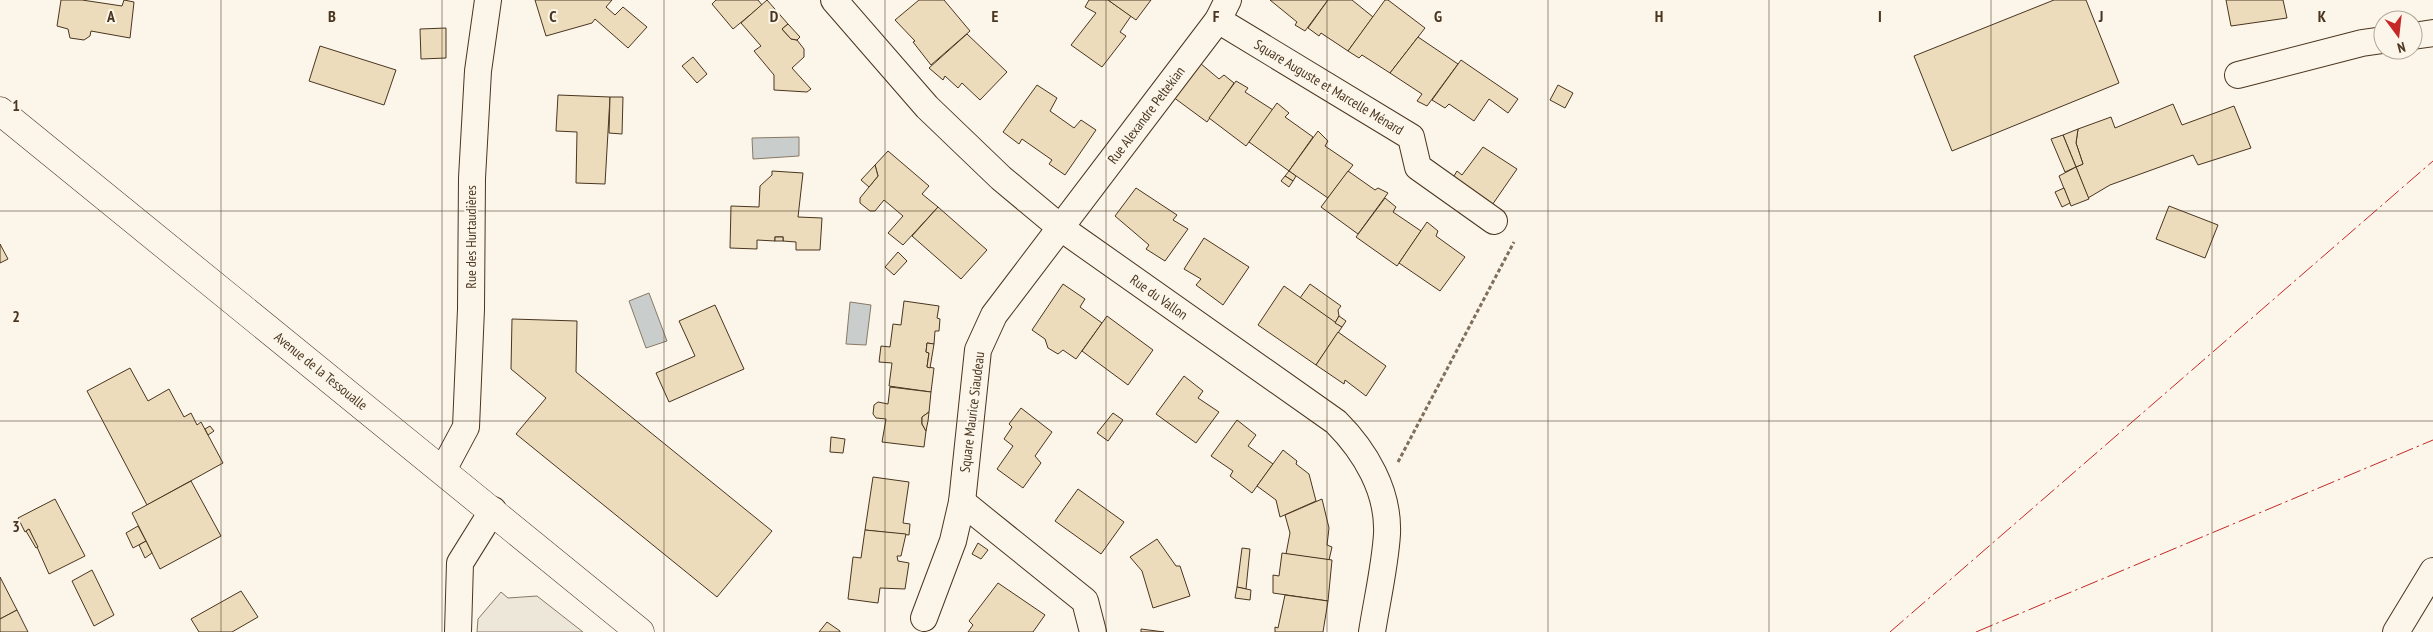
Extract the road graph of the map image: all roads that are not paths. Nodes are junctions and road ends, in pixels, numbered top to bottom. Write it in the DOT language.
graph roads {
  1 [pos="488,0"];
  2 [pos="834,0"];
  3 [pos="1223,10"];
  4 [pos="2373,41"];
  5 [pos="2238,75"];
  6 [pos="0,111"];
  7 [pos="1494,222"];
  8 [pos="1061,228"];
  9 [pos="443,470"];
  10 [pos="962,502"];
  11 [pos="493,510"];
  12 [pos="2433,571"];
  13 [pos="924,618"];
  14 [pos="458,632"];
  15 [pos="640,632"];
  16 [pos="1093,632"];
  17 [pos="1372,632"];
  18 [pos="2396,632"];
  1 -- 9 [label="street, Rue des Hurtaudières"];
  2 -- 8 [label="street, Rue du Vallon"];
  3 -- 7 [label="street, Square Auguste et Marcelle Ménard"];
  3 -- 8 [label="street, Rue Alexandre Peltekian"];
  4 -- 5 [label="street"];
  6 -- 9 [label="main road, Avenue de la Tessoualle"];
  8 -- 10 [label="street, Square Maurice Siaudeau"];
  8 -- 17 [label="street, Rue du Vallon"];
  9 -- 11 [label="main road, Avenue de la Tessoualle"];
  10 -- 13 [label="street, Square Maurice Siaudeau"];
  10 -- 16 [label="street"];
  11 -- 14 [label="street"];
  11 -- 15 [label="main road, Avenue de la Tessoualle"];
  12 -- 18 [label="street"];
}
